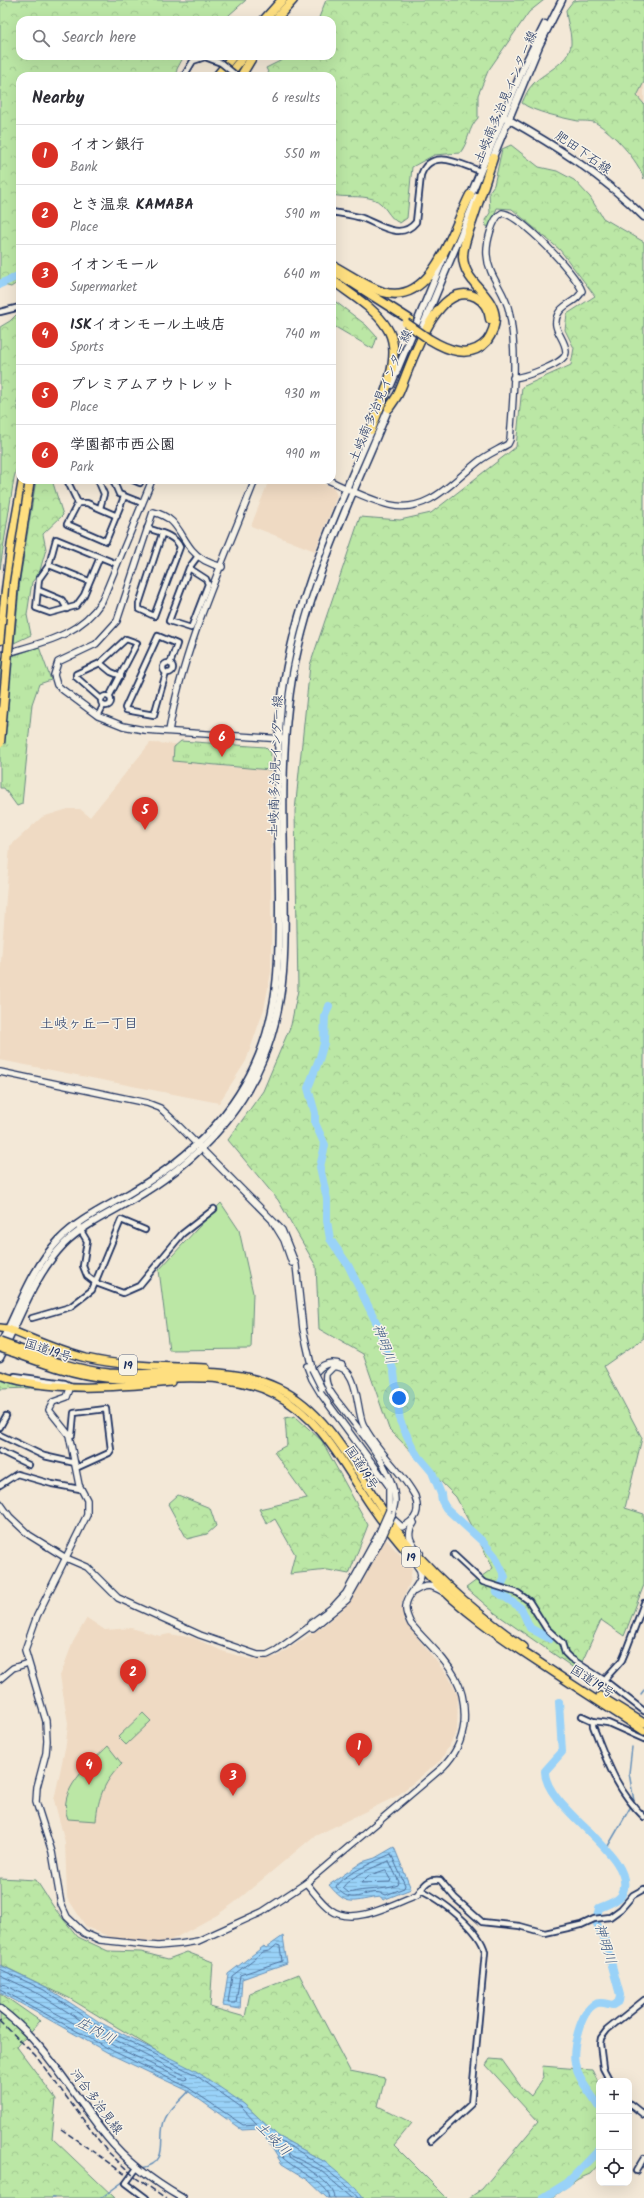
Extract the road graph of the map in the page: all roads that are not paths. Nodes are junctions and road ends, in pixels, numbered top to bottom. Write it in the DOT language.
graph roads {
  1 [pos="282,0"];
  2 [pos="293,0"];
  3 [pos="296,0"];
  4 [pos="561,0"];
  5 [pos="268,16"];
  6 [pos="279,16"];
  7 [pos="283,16"];
  8 [pos="196,60"];
  9 [pos="213,60"];
  10 [pos="230,60"];
  11 [pos="241,60"];
  12 [pos="251,60"];
  13 [pos="186,72"];
  14 [pos="220,72"];
  15 [pos="231,72"];
  16 [pos="232,72"];
  17 [pos="244,72"];
  18 [pos="506,118"];
  19 [pos="493,158"];
  20 [pos="480,171"];
  21 [pos="470,195"];
  22 [pos="336,213"];
  23 [pos="644,217"];
  24 [pos="336,267"];
  25 [pos="336,272"];
  26 [pos="336,279"];
  27 [pos="336,283"];
  28 [pos="16,308"];
  29 [pos="0,312"];
  30 [pos="407,321"];
  31 [pos="431,336"];
  32 [pos="513,378"];
  33 [pos="389,408"];
  34 [pos="371,430"];
  35 [pos="22,484"];
  36 [pos="29,484"];
  37 [pos="69,484"];
  38 [pos="100,484"];
  39 [pos="115,484"];
  40 [pos="150,484"];
  41 [pos="253,484"];
  42 [pos="336,484"];
  43 [pos="350,490"];
  44 [pos="124,497"];
  45 [pos="78,503"];
  46 [pos="142,503"];
  47 [pos="100,508"];
  48 [pos="117,516"];
  49 [pos="147,528"];
  50 [pos="162,534"];
  51 [pos="198,556"];
  52 [pos="100,557"];
  53 [pos="117,564"];
  54 [pos="49,565"];
  55 [pos="222,567"];
  56 [pos="189,568"];
  57 [pos="89,581"];
  58 [pos="38,590"];
  59 [pos="68,609"];
  60 [pos="0,640"];
  61 [pos="0,655"];
  62 [pos="100,663"];
  63 [pos="170,664"];
  64 [pos="172,670"];
  65 [pos="166,673"];
  66 [pos="182,673"];
  67 [pos="121,676"];
  68 [pos="110,698"];
  69 [pos="101,699"];
  70 [pos="103,706"];
  71 [pos="98,716"];
  72 [pos="169,731"];
  73 [pos="279,739"];
  74 [pos="286,739"];
  75 [pos="0,743"];
  76 [pos="0,1072"];
  77 [pos="200,1147"];
  78 [pos="214,1209"];
  79 [pos="273,1222"];
  80 [pos="77,1224"];
  81 [pos="81,1230"];
  82 [pos="145,1230"];
  83 [pos="96,1283"];
  84 [pos="32,1318"];
  85 [pos="0,1328"];
  86 [pos="11,1330"];
  87 [pos="0,1342"];
  88 [pos="0,1347"];
  89 [pos="13,1350"];
  90 [pos="0,1358"];
  91 [pos="0,1371"];
  92 [pos="314,1371"];
  93 [pos="0,1375"];
  94 [pos="200,1377"];
  95 [pos="252,1377"];
  96 [pos="71,1386"];
  97 [pos="6,1416"];
  98 [pos="0,1427"];
  99 [pos="0,1435"];
  100 [pos="72,1435"];
  101 [pos="0,1451"];
  102 [pos="348,1458"];
  103 [pos="29,1465"];
  104 [pos="76,1465"];
  105 [pos="390,1481"];
  106 [pos="0,1485"];
  107 [pos="80,1488"];
  108 [pos="0,1503"];
  109 [pos="390,1513"];
  110 [pos="390,1531"];
  111 [pos="454,1555"];
  112 [pos="66,1558"];
  113 [pos="448,1586"];
  114 [pos="413,1592"];
  115 [pos="448,1596"];
  116 [pos="644,1603"];
  117 [pos="28,1663"];
  118 [pos="0,1679"];
  119 [pos="604,1680"];
  120 [pos="644,1711"];
  121 [pos="582,1716"];
  122 [pos="593,1721"];
  123 [pos="644,1723"];
  124 [pos="644,1731"];
  125 [pos="644,1739"];
  126 [pos="644,1817"];
  127 [pos="306,1883"];
  128 [pos="644,1889"];
  129 [pos="421,1890"];
  130 [pos="644,2000"];
  131 [pos="0,2009"];
  132 [pos="608,2078"];
  133 [pos="632,2105"];
  134 [pos="644,2115"];
  135 [pos="431,2141"];
  136 [pos="644,2158"];
  137 [pos="137,2168"];
  138 [pos="636,2171"];
  139 [pos="146,2198"];
  140 [pos="182,2198"];
  1 -- 5 [label="highway"];
  2 -- 6 [label="highway"];
  3 -- 7 [label="highway"];
  4 -- 18 [label="main road, 土岐南多治見インター線"];
  8 -- 13 [label="street, bridge"];
  9 -- 16 [label="street, bridge"];
  10 -- 14 [label="highway"];
  11 -- 15 [label="highway"];
  12 -- 17 [label="highway"];
  18 -- 19 [label="main road, 土岐南多治見インター線"];
  18 -- 20 [label="main road, 土岐南多治見インター線"];
  18 -- 23 [label="main road, 肥田下石線"];
  19 -- 31 [label="highway"];
  19 -- 33 [label="main road, 土岐南多治見インター線"];
  20 -- 21 [label="main road, 土岐南多治見インター線"];
  20 -- 22 [label="street"];
  21 -- 24 [label="highway"];
  21 -- 34 [label="main road, 土岐南多治見インター線"];
  25 -- 30 [label="highway"];
  26 -- 30 [label="highway"];
  27 -- 34 [label="highway"];
  28 -- 29 [label="street"];
  30 -- 31 [label="highway"];
  31 -- 33 [label="highway"];
  32 -- 32 [label="street"];
  32 -- 43 [label="street"];
  33 -- 43 [label="main road, 土岐南多治見インター線"];
  34 -- 43 [label="main road, 土岐南多治見インター線"];
  35 -- 60 [label="highway"];
  36 -- 75 [label="highway, bridge"];
  37 -- 45 [label="street"];
  38 -- 47 [label="street"];
  39 -- 44 [label="street"];
  40 -- 46 [label="street"];
  41 -- 55 [label="street"];
  42 -- 43 [label="street"];
  43 -- 73 [label="main road, 土岐南多治見インター線"];
  43 -- 74 [label="main road, 土岐南多治見インター線"];
  44 -- 46 [label="street"];
  44 -- 48 [label="street"];
  45 -- 47 [label="street"];
  45 -- 48 [label="street"];
  46 -- 53 [label="street"];
  47 -- 48 [label="street"];
  49 -- 50 [label="street"];
  49 -- 51 [label="street"];
  49 -- 71 [label="street"];
  50 -- 50 [label="street"];
  51 -- 55 [label="street"];
  51 -- 56 [label="street"];
  52 -- 53 [label="street"];
  52 -- 54 [label="street"];
  52 -- 57 [label="street"];
  53 -- 61 [label="street"];
  54 -- 57 [label="street"];
  54 -- 58 [label="street"];
  55 -- 66 [label="street"];
  56 -- 56 [label="street"];
  57 -- 59 [label="street"];
  58 -- 59 [label="street"];
  58 -- 59 [label="street"];
  62 -- 67 [label="street"];
  62 -- 67 [label="street"];
  62 -- 69 [label="street"];
  63 -- 64 [label="street"];
  63 -- 65 [label="street"];
  63 -- 65 [label="street"];
  64 -- 65 [label="street"];
  64 -- 66 [label="street"];
  66 -- 72 [label="street"];
  67 -- 68 [label="street"];
  68 -- 69 [label="street"];
  68 -- 70 [label="street"];
  69 -- 70 [label="street"];
  70 -- 71 [label="street"];
  71 -- 72 [label="street"];
  72 -- 73 [label="street"];
  73 -- 74 [label="street"];
  73 -- 77 [label="main road, 土岐南多治見インター線"];
  74 -- 77 [label="main road, 土岐南多治見インター線"];
  76 -- 77 [label="street"];
  77 -- 79 [label="street"];
  77 -- 80 [label="main road, 土岐南多治見インター線"];
  77 -- 81 [label="main road, 土岐南多治見インター線"];
  78 -- 83 [label="street"];
  79 -- 92 [label="street"];
  79 -- 109 [label="street"];
  80 -- 81 [label="street"];
  80 -- 86 [label="main road, 土岐南多治見インター線"];
  81 -- 83 [label="street"];
  81 -- 86 [label="main road, 土岐南多治見インター線"];
  82 -- 83 [label="street"];
  83 -- 84 [label="street"];
  85 -- 86 [label="highway, 19"];
  86 -- 88 [label="main road"];
  86 -- 90 [label="main road"];
  86 -- 95 [label="highway, 19"];
  87 -- 89 [label="highway, 国道19号 / 19, bridge"];
  88 -- 89 [label="highway, 国道19号 / 19, bridge"];
  89 -- 94 [label="highway, 国道19号 / 19"];
  89 -- 95 [label="highway, 国道19号 / 19"];
  91 -- 96 [label="street"];
  92 -- 105 [label="street, bridge"];
  92 -- 113 [label="street"];
  93 -- 96 [label="highway, 19"];
  94 -- 96 [label="highway, 19"];
  94 -- 110 [label="highway, 国道19号 / 19"];
  95 -- 102 [label="highway, 国道19号 / 19"];
  96 -- 104 [label="street"];
  97 -- 98 [label="street"];
  99 -- 104 [label="street"];
  100 -- 104 [label="street"];
  101 -- 103 [label="street"];
  102 -- 105 [label="street"];
  102 -- 113 [label="highway, 国道19号 / 19"];
  104 -- 107 [label="street"];
  105 -- 109 [label="street"];
  106 -- 107 [label="street"];
  107 -- 112 [label="street"];
  108 -- 112 [label="street"];
  109 -- 112 [label="street, bridge"];
  110 -- 114 [label="street"];
  110 -- 115 [label="highway, 国道19号 / 19"];
  111 -- 119 [label="street"];
  112 -- 117 [label="street"];
  113 -- 123 [label="highway, 国道19号 / 19"];
  114 -- 115 [label="street"];
  114 -- 127 [label="street"];
  115 -- 124 [label="highway, 国道19号 / 19"];
  116 -- 119 [label="street"];
  117 -- 118 [label="street"];
  117 -- 127 [label="street"];
  119 -- 120 [label="street"];
  121 -- 122 [label="street"];
  122 -- 125 [label="street"];
  122 -- 126 [label="street"];
  127 -- 129 [label="street"];
  128 -- 129 [label="street"];
  129 -- 135 [label="street"];
  130 -- 132 [label="street"];
  131 -- 137 [label="main road, 河合多治見線"];
  133 -- 134 [label="street"];
  136 -- 138 [label="street"];
  137 -- 139 [label="street"];
  137 -- 140 [label="main road, 河合多治見線"];
}
